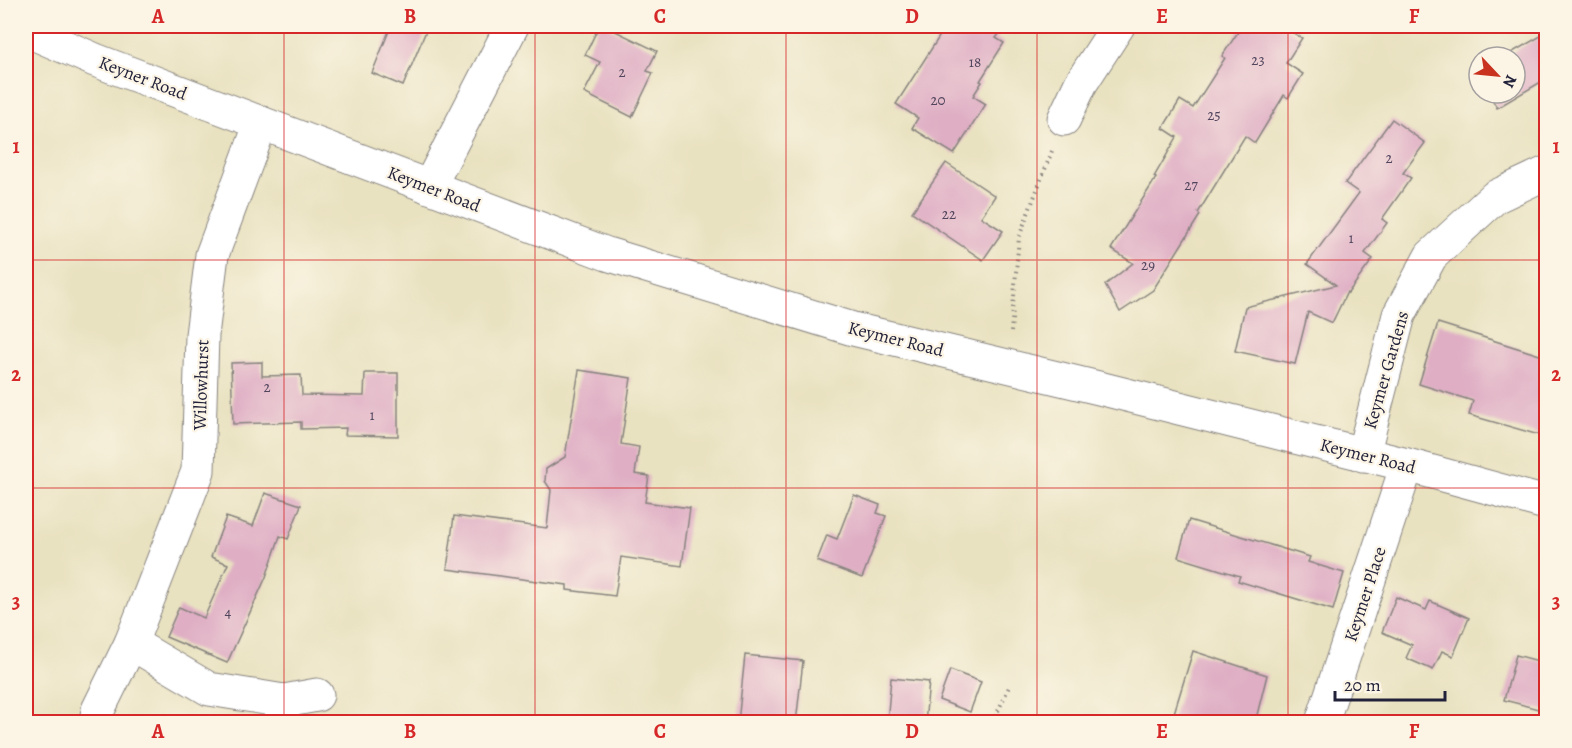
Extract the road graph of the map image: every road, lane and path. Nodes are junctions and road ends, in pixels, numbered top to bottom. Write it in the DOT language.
graph roads {
  1 [pos="512,26"];
  2 [pos="1118,26"];
  3 [pos="26,30"];
  4 [pos="1064,120"];
  5 [pos="261,123"];
  6 [pos="1546,173"];
  7 [pos="429,187"];
  8 [pos="1008,367"];
  9 [pos="1363,455"];
  10 [pos="1407,465"];
  11 [pos="1546,503"];
  12 [pos="132,643"];
  13 [pos="1010,685"];
  14 [pos="317,695"];
  15 [pos="96,723"];
  16 [pos="993,723"];
  17 [pos="1322,723"];
  1 -- 7 [label="street"];
  2 -- 4 [label="street"];
  3 -- 5 [label="street, Keyner Road"];
  4 -- 8 [label="path"];
  5 -- 7 [label="street, Keymer Road"];
  5 -- 12 [label="street, Willowhurst"];
  6 -- 9 [label="street, Keymer Gardens"];
  7 -- 8 [label="street, Keymer Road"];
  8 -- 9 [label="street, Keymer Road"];
  9 -- 10 [label="street, Keymer Road"];
  10 -- 11 [label="street, Keymer Road"];
  10 -- 17 [label="street, Keymer Place"];
  12 -- 14 [label="street"];
  12 -- 15 [label="street, Willowhurst"];
  13 -- 16 [label="path"];
}
